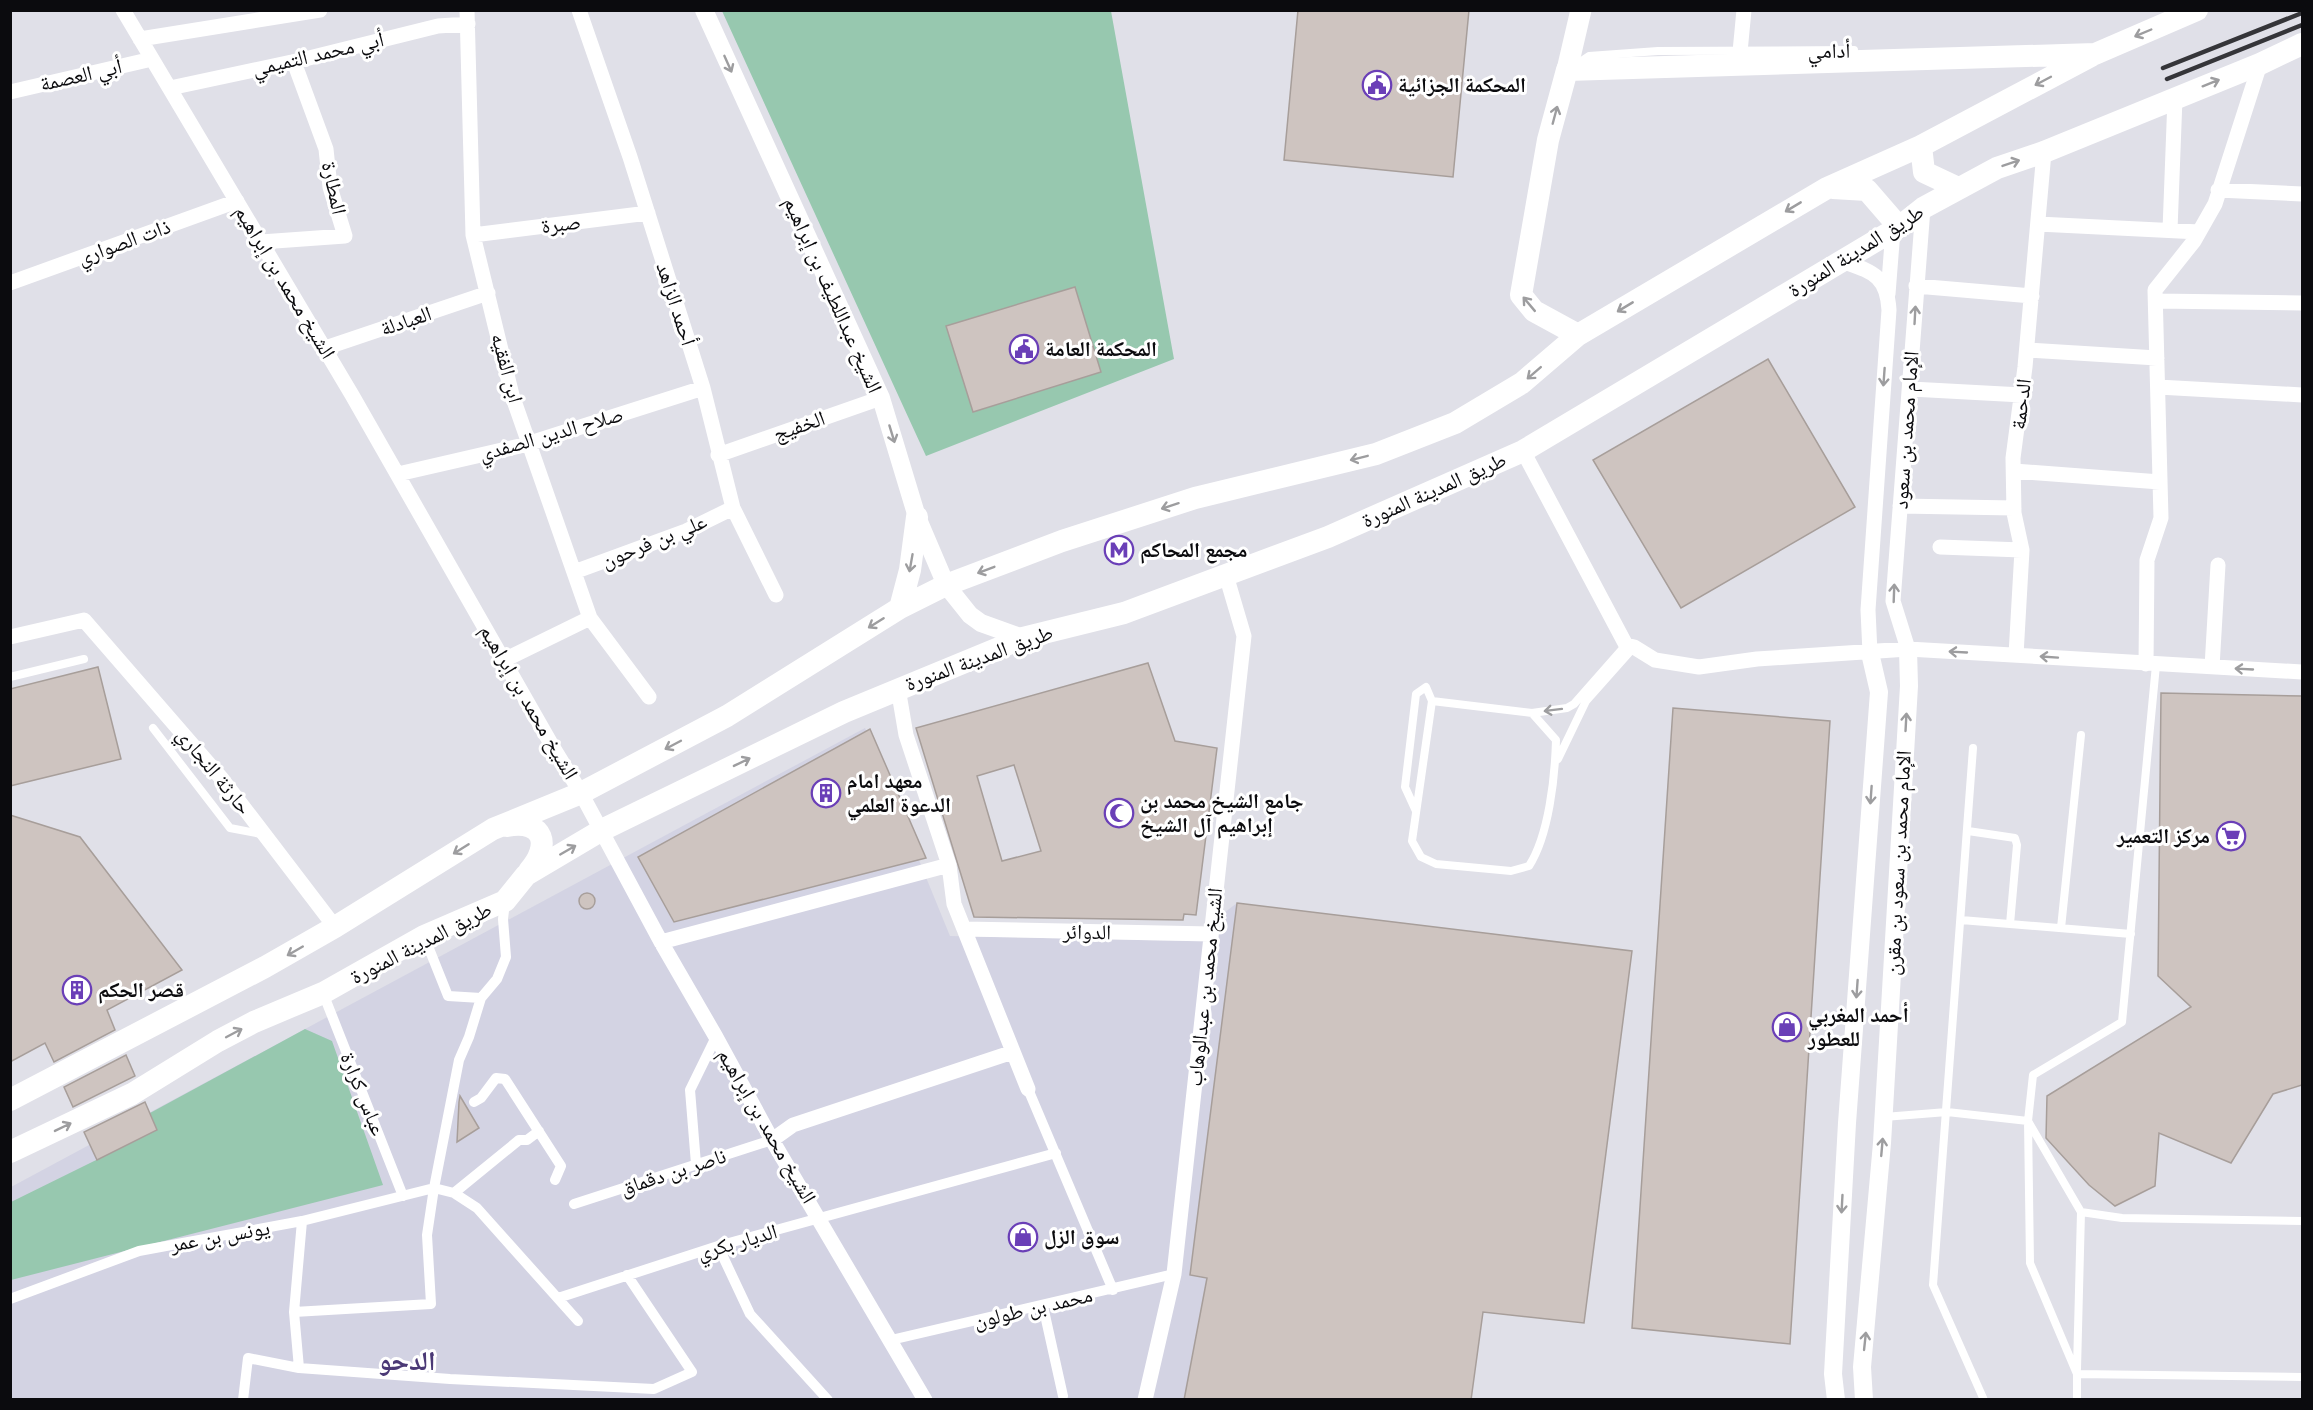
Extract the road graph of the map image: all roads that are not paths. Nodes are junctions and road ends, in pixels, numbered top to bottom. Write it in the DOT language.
graph roads {
  1 [pos="123,10"];
  2 [pos="320,10"];
  3 [pos="579,10"];
  4 [pos="704,10"];
  5 [pos="1581,10"];
  6 [pos="1744,10"];
  7 [pos="2197,10"];
  8 [pos="468,17"];
  9 [pos="140,39"];
  10 [pos="2302,44"];
  11 [pos="1952,49"];
  12 [pos="1869,50"];
  13 [pos="1740,52"];
  14 [pos="2095,54"];
  15 [pos="152,59"];
  16 [pos="294,62"];
  17 [pos="2260,64"];
  18 [pos="1567,70"];
  19 [pos="170,88"];
  20 [pos="10,92"];
  21 [pos="2175,98"];
  22 [pos="1921,146"];
  23 [pos="2043,152"];
  24 [pos="1827,188"];
  25 [pos="1958,188"];
  26 [pos="2218,190"];
  27 [pos="2302,194"];
  28 [pos="237,201"];
  29 [pos="1923,208"];
  30 [pos="648,213"];
  31 [pos="2038,224"];
  32 [pos="1896,228"];
  33 [pos="2170,230"];
  34 [pos="2199,232"];
  35 [pos="473,235"];
  36 [pos="261,242"];
  37 [pos="1842,261"];
  38 [pos="10,283"];
  39 [pos="1916,286"];
  40 [pos="488,293"];
  41 [pos="1888,294"];
  42 [pos="2032,296"];
  43 [pos="2156,301"];
  44 [pos="2302,303"];
  45 [pos="1578,335"];
  46 [pos="325,348"];
  47 [pos="2027,350"];
  48 [pos="2157,358"];
  49 [pos="2158,387"];
  50 [pos="703,388"];
  51 [pos="1911,389"];
  52 [pos="2022,395"];
  53 [pos="2302,395"];
  54 [pos="881,398"];
  55 [pos="529,444"];
  56 [pos="1523,451"];
  57 [pos="718,455"];
  58 [pos="2014,471"];
  59 [pos="398,474"];
  60 [pos="2160,482"];
  61 [pos="1900,506"];
  62 [pos="733,508"];
  63 [pos="2014,508"];
  64 [pos="916,517"];
  65 [pos="1940,547"];
  66 [pos="2022,550"];
  67 [pos="2218,565"];
  68 [pos="574,572"];
  69 [pos="1226,575"];
  70 [pos="946,585"];
  71 [pos="776,595"];
  72 [pos="900,608"];
  73 [pos="590,618"];
  74 [pos="10,637"];
  75 [pos="1023,638"];
  76 [pos="1630,646"];
  77 [pos="1908,649"];
  78 [pos="1870,653"];
  79 [pos="2016,655"];
  80 [pos="84,659"];
  81 [pos="504,660"];
  82 [pos="2151,664"];
  83 [pos="2212,668"];
  84 [pos="2302,672"];
  85 [pos="10,677"];
  86 [pos="898,688"];
  87 [pos="649,697"];
  88 [pos="1431,701"];
  89 [pos="1532,713"];
  90 [pos="153,728"];
  91 [pos="2080,735"];
  92 [pos="1973,748"];
  93 [pos="1556,763"];
  94 [pos="581,793"];
  95 [pos="1416,810"];
  96 [pos="493,829"];
  97 [pos="602,830"];
  98 [pos="1968,831"];
  99 [pos="265,834"];
  100 [pos="949,865"];
  101 [pos="526,875"];
  102 [pos="505,901"];
  103 [pos="1961,920"];
  104 [pos="2010,924"];
  105 [pos="335,927"];
  106 [pos="2061,928"];
  107 [pos="964,929"];
  108 [pos="1211,934"];
  109 [pos="2131,934"];
  110 [pos="424,936"];
  111 [pos="661,942"];
  112 [pos="323,993"];
  113 [pos="481,998"];
  114 [pos="716,1037"];
  115 [pos="1013,1052"];
  116 [pos="1028,1089"];
  117 [pos="10,1100"];
  118 [pos="474,1102"];
  119 [pos="1947,1112"];
  120 [pos="1884,1117"];
  121 [pos="2028,1121"];
  122 [pos="539,1131"];
  123 [pos="772,1140"];
  124 [pos="10,1152"];
  125 [pos="1056,1153"];
  126 [pos="696,1164"];
  127 [pos="555,1180"];
  128 [pos="435,1188"];
  129 [pos="454,1193"];
  130 [pos="404,1196"];
  131 [pos="574,1204"];
  132 [pos="2081,1212"];
  133 [pos="819,1218"];
  134 [pos="302,1221"];
  135 [pos="2302,1221"];
  136 [pos="718,1246"];
  137 [pos="1174,1274"];
  138 [pos="627,1275"];
  139 [pos="1113,1290"];
  140 [pos="558,1298"];
  141 [pos="10,1299"];
  142 [pos="1043,1306"];
  143 [pos="294,1312"];
  144 [pos="578,1321"];
  145 [pos="891,1340"];
  146 [pos="299,1368"];
  147 [pos="2077,1374"];
  148 [pos="2302,1377"];
  149 [pos="1063,1396"];
  150 [pos="243,1400"];
  151 [pos="828,1400"];
  152 [pos="925,1400"];
  153 [pos="1145,1400"];
  154 [pos="1836,1400"];
  155 [pos="1864,1400"];
  156 [pos="1984,1400"];
  157 [pos="2078,1400"];
  1 -- 9 [label="street, الشيخ محمد بن إبراهيم"];
  2 -- 9 [label="street, أبي العصمة"];
  3 -- 30 [label="street, أحمد الزاهد"];
  4 -- 54 [label="street, الشيخ عبداللطيف بن إبراهيم, one-way"];
  5 -- 18 [label="main road"];
  6 -- 13 [label="street"];
  7 -- 14 [label="main road, one-way"];
  8 -- 16 [label="street, أبي محمد التميمي"];
  8 -- 35 [label="street, ابن الفقيه"];
  9 -- 15 [label="street, الشيخ محمد بن إبراهيم"];
  10 -- 17 [label="main road, طريق المدينة المنورة"];
  11 -- 14 [label="lane"];
  12 -- 13 [label="lane, أدامي"];
  13 -- 18 [label="lane, أدامي"];
  14 -- 18 [label="main road"];
  14 -- 22 [label="main road, one-way"];
  15 -- 19 [label="street, الشيخ محمد بن إبراهيم"];
  15 -- 20 [label="street, أبي العصمة"];
  16 -- 19 [label="street, أبي محمد التميمي"];
  16 -- 36 [label="street, المطارة"];
  21 -- 17 [label="main road, طريق المدينة المنورة, one-way"];
  17 -- 26 [label="street"];
  45 -- 18 [label="main road, one-way"];
  19 -- 28 [label="street, الشيخ محمد بن إبراهيم"];
  21 -- 23 [label="main road, طريق المدينة المنورة"];
  21 -- 33 [label="street"];
  22 -- 24 [label="main road"];
  22 -- 25 [label="main road, طريق المدينة المنورة"];
  25 -- 23 [label="main road, طريق المدينة المنورة, one-way"];
  23 -- 31 [label="street, الدحمة"];
  24 -- 32 [label="main road"];
  24 -- 45 [label="main road, one-way"];
  25 -- 29 [label="main road, طريق المدينة المنورة"];
  26 -- 27 [label="street"];
  26 -- 34 [label="street"];
  28 -- 36 [label="street, الشيخ محمد بن إبراهيم"];
  28 -- 38 [label="street, ذات الصواري"];
  29 -- 32 [label="main road, طريق المدينة المنورة"];
  29 -- 39 [label="street, الإمام محمد بن سعود"];
  30 -- 35 [label="street, صبرة"];
  30 -- 50 [label="street, أحمد الزاهد"];
  31 -- 33 [label="street"];
  31 -- 42 [label="street, الدحمة"];
  32 -- 37 [label="main road, طريق المدينة المنورة"];
  32 -- 41 [label="street, الإمام محمد بن سعود"];
  33 -- 34 [label="street"];
  34 -- 43 [label="street"];
  35 -- 40 [label="street, ابن الفقيه"];
  36 -- 46 [label="street, الشيخ محمد بن إبراهيم"];
  37 -- 41 [label="street"];
  37 -- 56 [label="main road, طريق المدينة المنورة"];
  39 -- 42 [label="street"];
  51 -- 39 [label="street, الإمام محمد بن سعود, one-way"];
  40 -- 46 [label="street, العبادلة"];
  40 -- 55 [label="street, ابن الفقيه"];
  41 -- 78 [label="street, الإمام محمد بن سعود, one-way"];
  42 -- 47 [label="street, الدحمة"];
  43 -- 44 [label="street"];
  43 -- 48 [label="street"];
  45 -- 70 [label="main road, one-way"];
  46 -- 59 [label="street, الشيخ محمد بن إبراهيم"];
  47 -- 48 [label="street"];
  47 -- 52 [label="street, الدحمة"];
  48 -- 49 [label="street"];
  49 -- 53 [label="street"];
  49 -- 60 [label="street"];
  50 -- 55 [label="street, صلاح الدين الصفدي"];
  50 -- 57 [label="street, أحمد الزاهد"];
  51 -- 52 [label="street"];
  51 -- 61 [label="street, الإمام محمد بن سعود"];
  52 -- 58 [label="street, الدحمة"];
  54 -- 57 [label="street, الخفيج"];
  54 -- 64 [label="street, الشيخ عبداللطيف بن إبراهيم, one-way"];
  55 -- 59 [label="street, صلاح الدين الصفدي"];
  55 -- 68 [label="street, ابن الفقيه"];
  56 -- 69 [label="main road, طريق المدينة المنورة"];
  56 -- 76 [label="street"];
  57 -- 62 [label="street, أحمد الزاهد"];
  58 -- 60 [label="street"];
  58 -- 63 [label="street, الدحمة"];
  59 -- 81 [label="street, الشيخ محمد بن إبراهيم"];
  60 -- 82 [label="street"];
  61 -- 63 [label="street"];
  77 -- 61 [label="street, الإمام محمد بن سعود, one-way"];
  62 -- 68 [label="street, علي بن فرحون"];
  62 -- 71 [label="street, أحمد الزاهد"];
  63 -- 66 [label="street, الدحمة"];
  64 -- 70 [label="street, الشيخ عبداللطيف بن إبراهيم"];
  64 -- 72 [label="main road, one-way"];
  65 -- 66 [label="street"];
  66 -- 79 [label="street, الدحمة"];
  67 -- 83 [label="street"];
  68 -- 73 [label="street, ابن الفقيه"];
  69 -- 75 [label="main road, طريق المدينة المنورة"];
  69 -- 108 [label="street, الشيخ محمد بن عبدالوهاب"];
  70 -- 72 [label="main road"];
  70 -- 75 [label="street, الشيخ عبداللطيف بن إبراهيم"];
  72 -- 94 [label="main road, one-way"];
  73 -- 81 [label="street"];
  73 -- 87 [label="street, ابن الفقيه"];
  74 -- 99 [label="street, حارثة النجاري"];
  75 -- 86 [label="main road, طريق المدينة المنورة"];
  76 -- 78 [label="street"];
  76 -- 89 [label="lane, one-way"];
  76 -- 93 [label="lane"];
  77 -- 78 [label="street"];
  79 -- 77 [label="street, one-way"];
  120 -- 77 [label="street, الإمام محمد بن سعود بن مقرن, one-way"];
  78 -- 154 [label="street, الإمام محمد بن سعود بن مقرن, one-way"];
  82 -- 79 [label="street, one-way"];
  80 -- 85 [label="lane"];
  81 -- 94 [label="street, الشيخ محمد بن إبراهيم"];
  82 -- 83 [label="street"];
  82 -- 109 [label="lane"];
  84 -- 83 [label="street, one-way"];
  97 -- 86 [label="main road, طريق المدينة المنورة, one-way"];
  86 -- 100 [label="street"];
  88 -- 89 [label="lane"];
  88 -- 95 [label="lane"];
  88 -- 95 [label="lane"];
  89 -- 93 [label="lane"];
  90 -- 99 [label="lane"];
  91 -- 106 [label="lane"];
  92 -- 98 [label="lane"];
  93 -- 95 [label="lane"];
  94 -- 96 [label="main road"];
  94 -- 97 [label="street, الشيخ محمد بن إبراهيم"];
  96 -- 101 [label="main road"];
  96 -- 105 [label="main road, one-way"];
  101 -- 97 [label="main road, طريق المدينة المنورة, one-way"];
  97 -- 111 [label="street, الشيخ محمد بن إبراهيم"];
  98 -- 103 [label="lane"];
  98 -- 104 [label="lane"];
  99 -- 105 [label="street, حارثة النجاري"];
  100 -- 107 [label="street"];
  100 -- 111 [label="street"];
  101 -- 102 [label="main road, طريق المدينة المنورة"];
  102 -- 110 [label="main road, طريق المدينة المنورة"];
  102 -- 113 [label="street"];
  103 -- 104 [label="lane"];
  103 -- 119 [label="lane"];
  104 -- 106 [label="lane"];
  105 -- 117 [label="main road, one-way"];
  106 -- 109 [label="lane"];
  107 -- 108 [label="street, الدوائر"];
  107 -- 115 [label="street"];
  108 -- 137 [label="street, الشيخ محمد بن عبدالوهاب"];
  109 -- 121 [label="lane"];
  110 -- 112 [label="main road, طريق المدينة المنورة"];
  110 -- 113 [label="street"];
  111 -- 114 [label="street, الشيخ محمد بن إبراهيم"];
  124 -- 112 [label="main road, طريق المدينة المنورة, one-way"];
  112 -- 130 [label="street, عباس كرارة"];
  113 -- 128 [label="street"];
  114 -- 123 [label="street, الشيخ محمد بن إبراهيم"];
  114 -- 126 [label="street"];
  115 -- 116 [label="street"];
  115 -- 123 [label="street"];
  116 -- 125 [label="street"];
  118 -- 122 [label="street"];
  119 -- 120 [label="lane"];
  119 -- 121 [label="lane"];
  119 -- 156 [label="lane"];
  155 -- 120 [label="street, الإمام محمد بن سعود بن مقرن, one-way"];
  121 -- 132 [label="lane"];
  121 -- 147 [label="lane"];
  122 -- 127 [label="street"];
  122 -- 129 [label="street"];
  123 -- 126 [label="street, ناصر بن دقماق"];
  123 -- 133 [label="street, الشيخ محمد بن إبراهيم"];
  125 -- 133 [label="street, الديار بكري"];
  125 -- 139 [label="street"];
  126 -- 131 [label="street, ناصر بن دقماق"];
  128 -- 129 [label="street"];
  128 -- 130 [label="street, يونس بن عمر"];
  128 -- 143 [label="street"];
  129 -- 140 [label="street"];
  130 -- 134 [label="street, يونس بن عمر"];
  132 -- 135 [label="lane"];
  132 -- 147 [label="lane"];
  133 -- 136 [label="street, الديار بكري"];
  133 -- 145 [label="street, الشيخ محمد بن إبراهيم"];
  134 -- 141 [label="street, يونس بن عمر"];
  134 -- 143 [label="street"];
  136 -- 138 [label="street, الديار بكري"];
  136 -- 151 [label="street"];
  137 -- 139 [label="street, محمد بن طولون"];
  137 -- 153 [label="street, الشيخ محمد بن عبدالوهاب"];
  138 -- 140 [label="street, الديار بكري"];
  138 -- 146 [label="street"];
  139 -- 142 [label="street, محمد بن طولون"];
  140 -- 144 [label="street"];
  142 -- 145 [label="street, محمد بن طولون"];
  142 -- 149 [label="street"];
  143 -- 146 [label="street"];
  145 -- 152 [label="street, الشيخ محمد بن إبراهيم"];
  146 -- 150 [label="street"];
  147 -- 148 [label="lane"];
  147 -- 157 [label="lane"];
}
